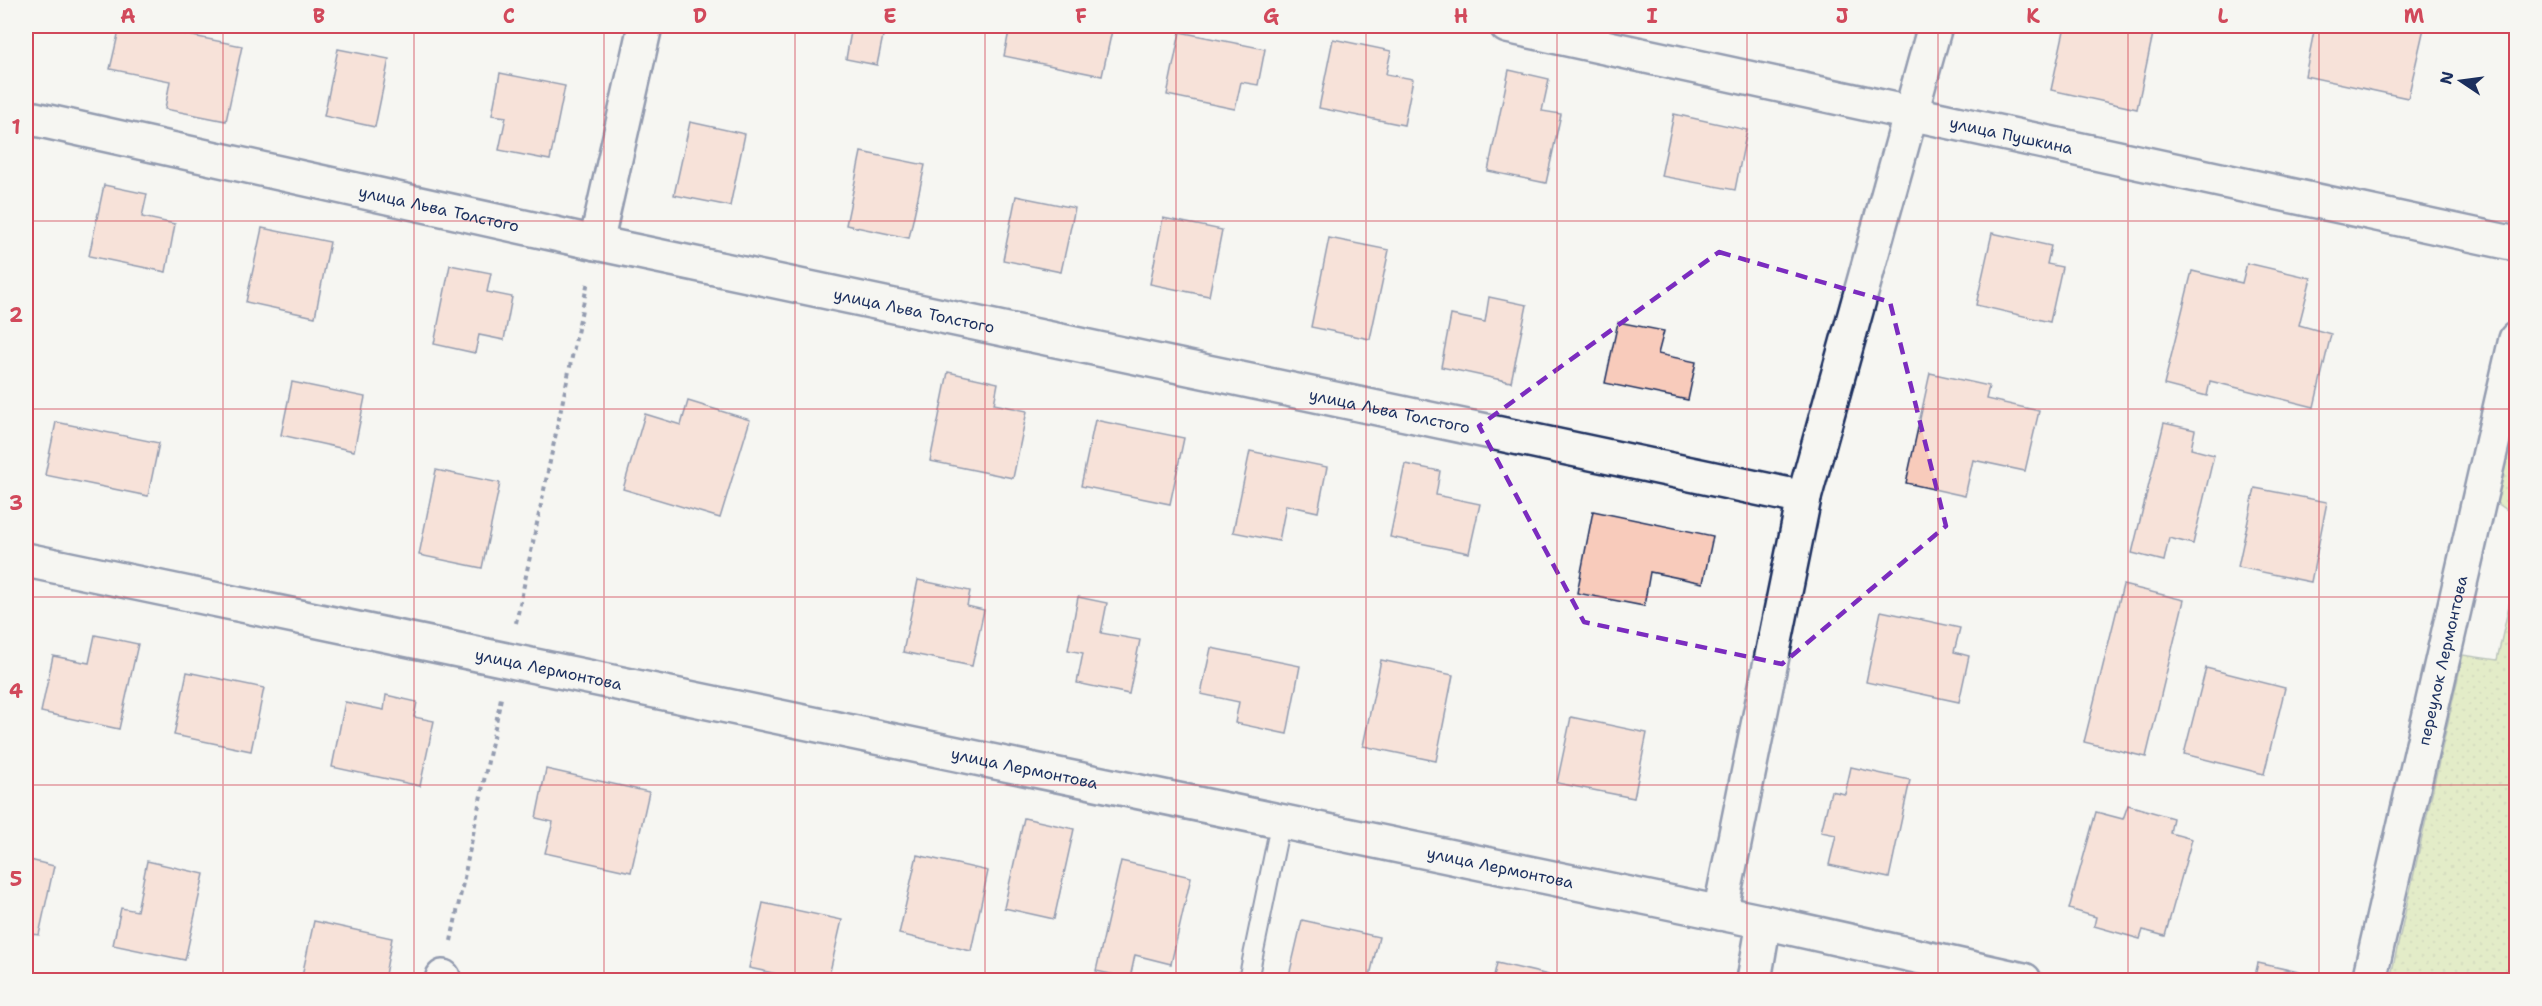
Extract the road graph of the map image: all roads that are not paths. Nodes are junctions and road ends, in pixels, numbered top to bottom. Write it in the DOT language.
graph roads {
  1 [pos="645,26"];
  2 [pos="1507,26"];
  3 [pos="1935,26"];
  4 [pos="1910,113"];
  5 [pos="26,117"];
  6 [pos="596,243"];
  7 [pos="2517,244"];
  8 [pos="2517,339"];
  9 [pos="1804,498"];
  10 [pos="26,560"];
  11 [pos="1281,820"];
  12 [pos="1720,914"];
  13 [pos="1764,921"];
  14 [pos="1248,981"];
  15 [pos="1754,981"];
  16 [pos="2024,981"];
  17 [pos="2369,981"];
  1 -- 6 [label="street"];
  2 -- 4 [label="street, улица Пушкина"];
  3 -- 4 [label="street"];
  4 -- 7 [label="street, улица Пушкина"];
  4 -- 9 [label="street"];
  5 -- 6 [label="street, улица Льва Толстого"];
  6 -- 9 [label="street, улица Льва Толстого"];
  8 -- 17 [label="street, переулок Лермонтова"];
  9 -- 12 [label="street"];
  10 -- 11 [label="street, улица Лермонтова"];
  11 -- 12 [label="street, улица Лермонтова"];
  11 -- 14 [label="lane"];
  12 -- 13 [label="street, улица Лермонтова"];
  13 -- 15 [label="street"];
  13 -- 16 [label="street, улица Лермонтова"];
}
